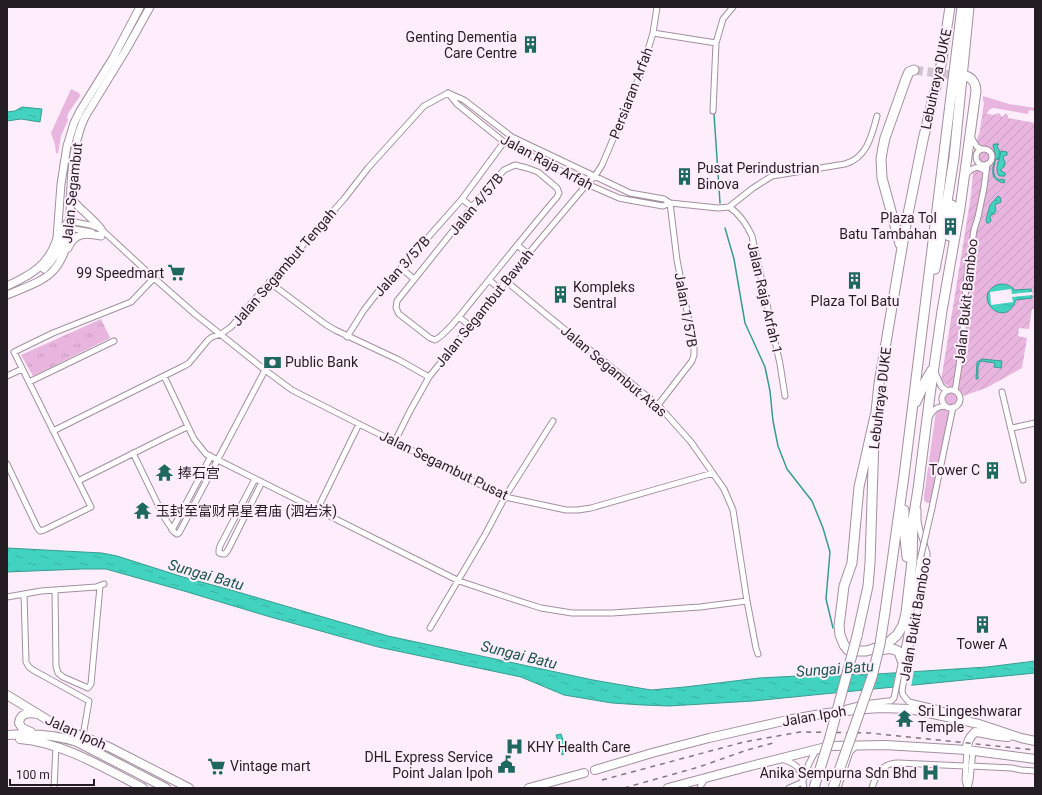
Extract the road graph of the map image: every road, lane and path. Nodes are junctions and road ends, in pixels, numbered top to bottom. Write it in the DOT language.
graph roads {
  1 [pos="140,7"];
  2 [pos="150,7"];
  3 [pos="657,7"];
  4 [pos="733,7"];
  5 [pos="945,7"];
  6 [pos="950,7"];
  7 [pos="962,7"];
  8 [pos="970,7"];
  9 [pos="653,34"];
  10 [pos="716,43"];
  11 [pos="942,65"];
  12 [pos="914,70"];
  13 [pos="966,76"];
  14 [pos="448,93"];
  15 [pos="713,111"];
  16 [pos="878,116"];
  17 [pos="72,132"];
  18 [pos="970,137"];
  19 [pos="504,142"];
  20 [pos="982,150"];
  21 [pos="954,158"];
  22 [pos="984,164"];
  23 [pos="972,168"];
  24 [pos="986,172"];
  25 [pos="595,176"];
  26 [pos="964,179"];
  27 [pos="587,184"];
  28 [pos="70,197"];
  29 [pos="462,199"];
  30 [pos="670,203"];
  31 [pos="729,207"];
  32 [pos="472,208"];
  33 [pos="68,224"];
  34 [pos="102,234"];
  35 [pos="517,245"];
  36 [pos="120,248"];
  37 [pos="901,248"];
  38 [pos="528,254"];
  39 [pos="62,257"];
  40 [pos="401,268"];
  41 [pos="154,278"];
  42 [pos="414,279"];
  43 [pos="489,280"];
  44 [pos="506,281"];
  45 [pos="269,282"];
  46 [pos="7,286"];
  47 [pos="500,289"];
  48 [pos="946,289"];
  49 [pos="7,295"];
  50 [pos="459,316"];
  51 [pos="470,326"];
  52 [pos="922,330"];
  53 [pos="221,334"];
  54 [pos="348,337"];
  55 [pos="114,341"];
  56 [pos="934,367"];
  57 [pos="22,369"];
  58 [pos="265,370"];
  59 [pos="7,376"];
  60 [pos="164,376"];
  61 [pos="429,377"];
  62 [pos="29,382"];
  63 [pos="947,391"];
  64 [pos="955,391"];
  65 [pos="1002,392"];
  66 [pos="785,396"];
  67 [pos="658,405"];
  68 [pos="945,406"];
  69 [pos="953,408"];
  70 [pos="875,416"];
  71 [pos="911,417"];
  72 [pos="553,421"];
  73 [pos="1035,423"];
  74 [pos="359,424"];
  75 [pos="926,426"];
  76 [pos="187,427"];
  77 [pos="1012,428"];
  78 [pos="54,431"];
  79 [pos="395,441"];
  80 [pos="133,453"];
  81 [pos="211,456"];
  82 [pos="218,460"];
  83 [pos="7,464"];
  84 [pos="713,473"];
  85 [pos="904,476"];
  86 [pos="256,479"];
  87 [pos="1023,480"];
  88 [pos="78,481"];
  89 [pos="262,482"];
  90 [pos="918,489"];
  91 [pos="505,496"];
  92 [pos="317,510"];
  93 [pos="172,530"];
  94 [pos="459,581"];
  95 [pos="55,590"];
  96 [pos="24,594"];
  97 [pos="7,597"];
  98 [pos="747,601"];
  99 [pos="430,628"];
  100 [pos="889,642"];
  101 [pos="848,650"];
  102 [pos="758,654"];
  103 [pos="904,660"];
  104 [pos="7,695"];
  105 [pos="827,713"];
  106 [pos="39,715"];
  107 [pos="971,723"];
  108 [pos="37,734"];
  109 [pos="7,736"];
  110 [pos="82,736"];
  111 [pos="1020,738"];
  112 [pos="1035,741"];
  113 [pos="859,745"];
  114 [pos="56,746"];
  115 [pos="817,749"];
  116 [pos="970,750"];
  117 [pos="778,758"];
  118 [pos="1035,759"];
  119 [pos="965,766"];
  120 [pos="972,766"];
  121 [pos="595,770"];
  122 [pos="1035,771"];
  123 [pos="584,773"];
  124 [pos="707,777"];
  125 [pos="803,785"];
  126 [pos="681,786"];
  127 [pos="54,788"];
  128 [pos="143,788"];
  129 [pos="166,788"];
  130 [pos="189,788"];
  131 [pos="529,788"];
  132 [pos="668,788"];
  133 [pos="700,788"];
  134 [pos="789,788"];
  135 [pos="814,788"];
  136 [pos="833,788"];
  137 [pos="838,788"];
  138 [pos="872,788"];
  139 [pos="968,788"];
  1 -- 17 [label="main road, Jalan Segambut"];
  2 -- 28 [label="main road, Jalan Segambut"];
  3 -- 9 [label="street, Persiaran Arfah"];
  4 -- 10 [label="street"];
  5 -- 11 [label="highway"];
  6 -- 11 [label="highway, Lebuhraya DUKE"];
  7 -- 52 [label="highway, Lebuhraya DUKE"];
  8 -- 21 [label="highway"];
  9 -- 10 [label="street"];
  9 -- 25 [label="street, Persiaran Arfah"];
  10 -- 15 [label="street"];
  11 -- 37 [label="highway, Lebuhraya DUKE"];
  12 -- 37 [label="highway"];
  13 -- 18 [label="highway"];
  14 -- 19 [label="street, Jalan Raja Arfah"];
  14 -- 25 [label="street, Jalan Raja Arfah"];
  14 -- 45 [label="street, Jalan Segambut Tengah"];
  16 -- 31 [label="street"];
  17 -- 33 [label="main road"];
  17 -- 46 [label="main road, Jalan Segambut"];
  18 -- 20 [label="street"];
  18 -- 26 [label="highway"];
  19 -- 27 [label="street, Jalan Raja Arfah"];
  19 -- 29 [label="street, Jalan 3/57B"];
  20 -- 22 [label="street"];
  20 -- 22 [label="street"];
  21 -- 48 [label="highway"];
  21 -- 52 [label="highway"];
  22 -- 23 [label="street"];
  22 -- 24 [label="street, Jalan Bukit Bamboo"];
  23 -- 24 [label="street"];
  23 -- 26 [label="street"];
  24 -- 64 [label="street, Jalan Bukit Bamboo"];
  25 -- 27 [label="street, Persiaran Arfah"];
  25 -- 30 [label="street, Jalan Raja Arfah"];
  26 -- 48 [label="highway"];
  27 -- 30 [label="street, Jalan Raja Arfah"];
  27 -- 38 [label="street, Jalan Segambut Bawah"];
  28 -- 33 [label="main road, Jalan Segambut"];
  28 -- 34 [label="main road"];
  29 -- 32 [label="street"];
  29 -- 40 [label="street, Jalan 3/57B"];
  30 -- 31 [label="street, Jalan Raja Arfah"];
  30 -- 67 [label="street, Jalan 1/57B"];
  31 -- 66 [label="street, Jalan Raja Arfah 1"];
  32 -- 35 [label="street, Jalan 4/57B"];
  32 -- 42 [label="street, Jalan 4/57B"];
  33 -- 34 [label="street"];
  33 -- 39 [label="main road, Jalan Segambut"];
  33 -- 46 [label="main road"];
  34 -- 36 [label="street"];
  34 -- 36 [label="street"];
  34 -- 39 [label="main road"];
  35 -- 38 [label="street"];
  35 -- 43 [label="street, Jalan 4/57B"];
  36 -- 41 [label="street, Jalan Segambut Pusat"];
  37 -- 70 [label="highway, Lebuhraya DUKE"];
  38 -- 44 [label="street, Jalan Segambut Bawah"];
  39 -- 49 [label="main road, Jalan Segambut"];
  40 -- 42 [label="street"];
  40 -- 54 [label="street, Jalan 3/57B"];
  41 -- 53 [label="street, Jalan Segambut Pusat"];
  41 -- 57 [label="street"];
  42 -- 50 [label="street, Jalan 4/57B"];
  43 -- 47 [label="street"];
  43 -- 50 [label="street, Jalan 4/57B"];
  44 -- 47 [label="street, Jalan Segambut Bawah"];
  44 -- 67 [label="street, Jalan Segambut Atas"];
  45 -- 53 [label="street, Jalan Segambut Tengah"];
  45 -- 54 [label="street"];
  47 -- 51 [label="street, Jalan Segambut Bawah"];
  48 -- 56 [label="highway"];
  50 -- 51 [label="street"];
  51 -- 61 [label="street, Jalan Segambut Bawah"];
  52 -- 71 [label="highway, Lebuhraya DUKE"];
  53 -- 58 [label="street, Jalan Segambut Pusat"];
  53 -- 60 [label="street, Jalan Segambut Tengah"];
  54 -- 61 [label="street"];
  55 -- 62 [label="street"];
  56 -- 63 [label="street"];
  56 -- 71 [label="highway"];
  56 -- 75 [label="highway"];
  57 -- 59 [label="street"];
  57 -- 62 [label="street"];
  58 -- 74 [label="street, Jalan Segambut Pusat"];
  58 -- 82 [label="street"];
  60 -- 76 [label="street"];
  60 -- 78 [label="street, Jalan Segambut Tengah"];
  61 -- 79 [label="street, Jalan Segambut Bawah"];
  62 -- 78 [label="street"];
  63 -- 64 [label="street"];
  63 -- 68 [label="street"];
  64 -- 69 [label="street"];
  65 -- 77 [label="street"];
  67 -- 84 [label="street, Jalan Segambut Atas"];
  68 -- 69 [label="street"];
  68 -- 75 [label="street"];
  69 -- 103 [label="street, Jalan Bukit Bamboo, bridge"];
  70 -- 101 [label="highway"];
  70 -- 135 [label="highway, Lebuhraya DUKE, bridge"];
  71 -- 85 [label="highway, Lebuhraya DUKE"];
  72 -- 91 [label="street"];
  73 -- 77 [label="street"];
  74 -- 79 [label="street, Jalan Segambut Pusat"];
  74 -- 92 [label="street"];
  75 -- 90 [label="highway"];
  76 -- 80 [label="street"];
  76 -- 81 [label="street"];
  77 -- 87 [label="street"];
  78 -- 88 [label="street"];
  79 -- 91 [label="street, Jalan Segambut Pusat"];
  80 -- 88 [label="street"];
  80 -- 93 [label="street"];
  81 -- 82 [label="street"];
  81 -- 93 [label="street"];
  82 -- 86 [label="street"];
  82 -- 93 [label="street"];
  83 -- 88 [label="street"];
  84 -- 91 [label="street, Jalan Segambut Pusat"];
  84 -- 98 [label="street, Jalan Segambut Atas"];
  85 -- 100 [label="highway"];
  85 -- 136 [label="highway, Lebuhraya DUKE, bridge"];
  86 -- 89 [label="street"];
  86 -- 89 [label="street"];
  89 -- 92 [label="street"];
  90 -- 100 [label="highway"];
  90 -- 103 [label="street, Jalan Bukit Bamboo"];
  91 -- 94 [label="street"];
  92 -- 94 [label="street"];
  94 -- 98 [label="street"];
  94 -- 99 [label="street"];
  95 -- 95 [label="street"];
  95 -- 96 [label="street"];
  96 -- 97 [label="street"];
  96 -- 110 [label="street"];
  98 -- 102 [label="street, Jalan Segambut Atas"];
  100 -- 101 [label="highway"];
  101 -- 103 [label="highway"];
  103 -- 105 [label="street, Jalan Bukit Bamboo"];
  103 -- 107 [label="street, Jalan Bukit Bamboo"];
  104 -- 106 [label="main road, Jalan Ipoh"];
  105 -- 107 [label="main road, Jalan Ipoh"];
  105 -- 121 [label="main road, Jalan Ipoh"];
  106 -- 108 [label="main road"];
  106 -- 110 [label="main road, Jalan Ipoh"];
  107 -- 111 [label="main road, Jalan Ipoh"];
  108 -- 109 [label="main road, Jalan Ipoh"];
  108 -- 129 [label="main road, Jalan Ipoh"];
  109 -- 114 [label="main road"];
  110 -- 130 [label="main road, Jalan Ipoh"];
  111 -- 112 [label="main road, Jalan Ipoh"];
  111 -- 116 [label="main road"];
  113 -- 115 [label="main road"];
  113 -- 116 [label="main road"];
  113 -- 137 [label="street"];
  114 -- 127 [label="street"];
  114 -- 128 [label="main road"];
  115 -- 117 [label="main road"];
  115 -- 125 [label="street"];
  116 -- 118 [label="main road"];
  116 -- 119 [label="street"];
  116 -- 120 [label="street"];
  117 -- 124 [label="main road"];
  117 -- 125 [label="street"];
  119 -- 138 [label="street"];
  119 -- 139 [label="street"];
  120 -- 122 [label="street"];
  120 -- 139 [label="street"];
  123 -- 131 [label="main road"];
  124 -- 126 [label="main road"];
  124 -- 133 [label="street"];
  125 -- 134 [label="street"];
  126 -- 132 [label="main road"];
}
